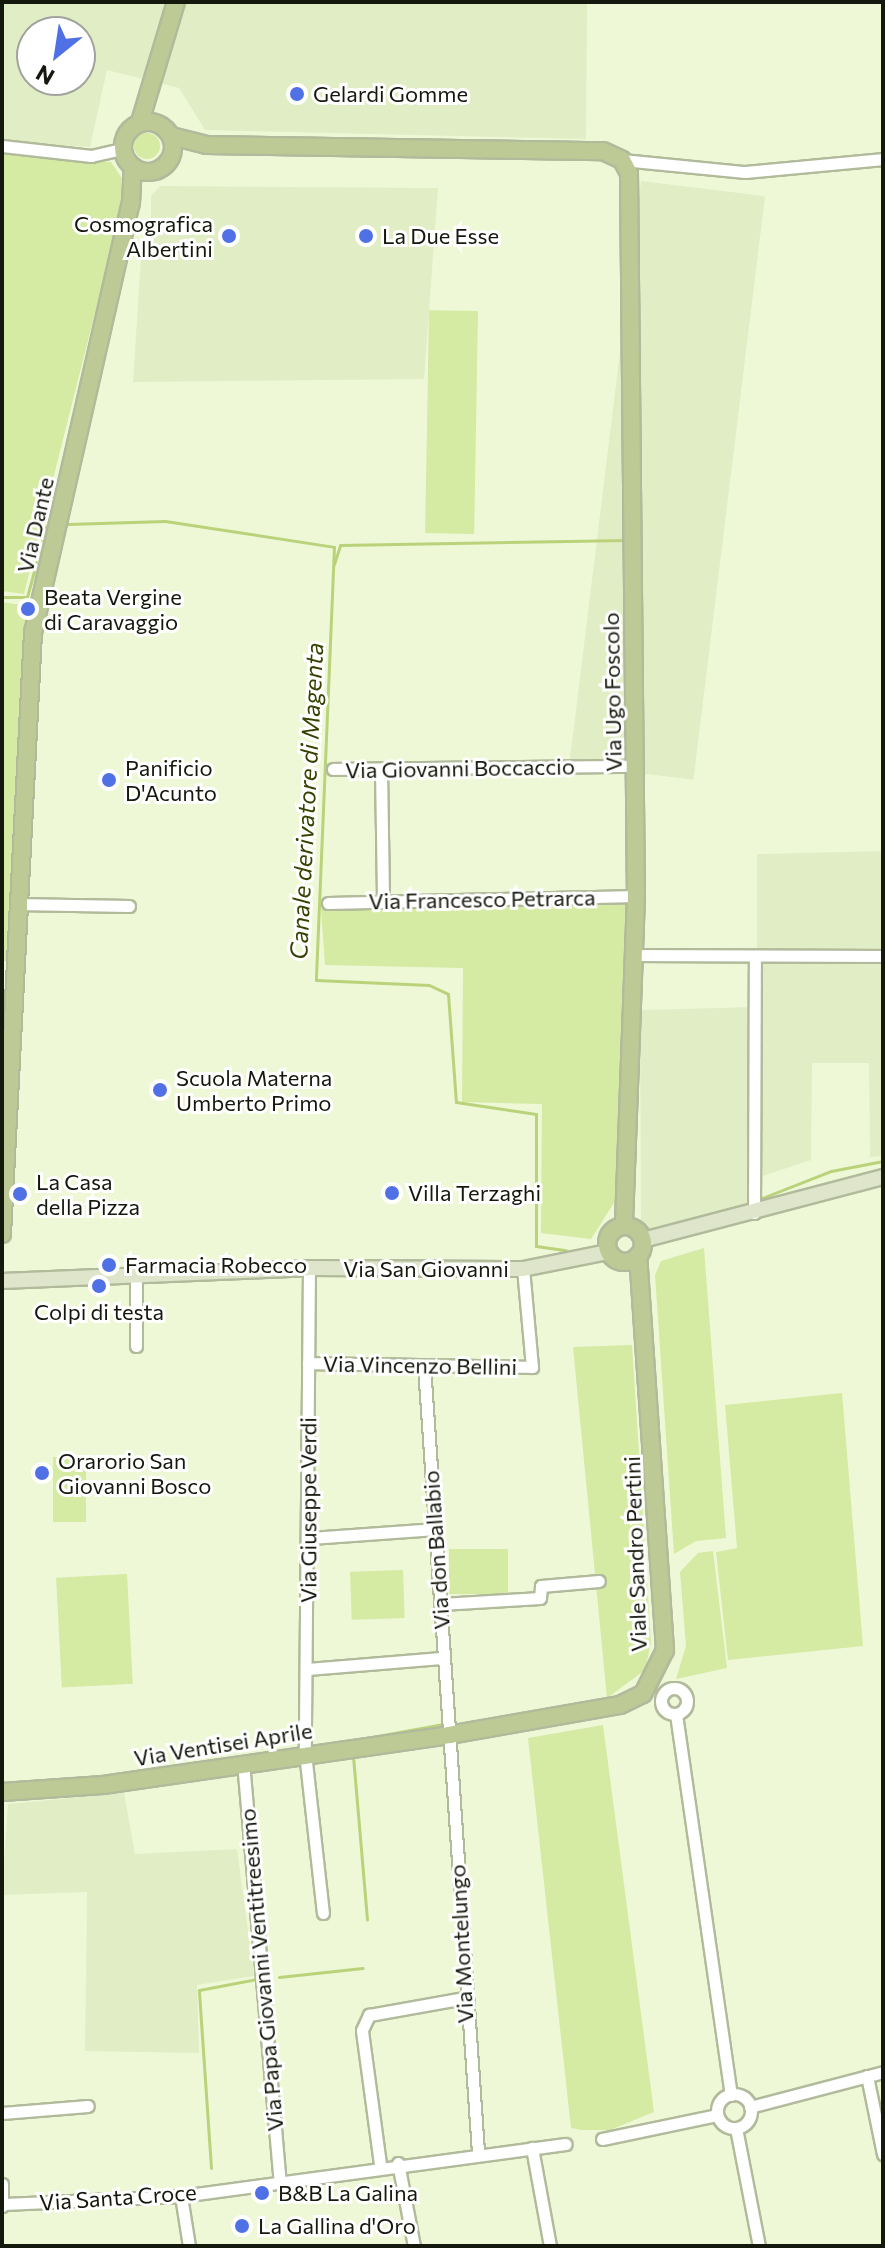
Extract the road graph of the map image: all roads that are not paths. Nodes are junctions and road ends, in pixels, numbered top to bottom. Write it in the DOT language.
graph roads {
  1 [pos="176,2"];
  2 [pos="155,84"];
  3 [pos="140,122"];
  4 [pos="165,130"];
  5 [pos="221,145"];
  6 [pos="2,146"];
  7 [pos="122,149"];
  8 [pos="883,159"];
  9 [pos="169,160"];
  10 [pos="622,160"];
  11 [pos="133,167"];
  12 [pos="635,766"];
  13 [pos="333,769"];
  14 [pos="381,769"];
  15 [pos="636,896"];
  16 [pos="383,902"];
  17 [pos="328,903"];
  18 [pos="16,904"];
  19 [pos="129,906"];
  20 [pos="635,955"];
  21 [pos="755,956"];
  22 [pos="883,956"];
  23 [pos="883,1177"];
  24 [pos="754,1213"];
  25 [pos="624,1225"];
  26 [pos="2,1234"];
  27 [pos="640,1248"];
  28 [pos="608,1252"];
  29 [pos="309,1268"];
  30 [pos="523,1269"];
  31 [pos="136,1272"];
  32 [pos="2,1281"];
  33 [pos="136,1346"];
  34 [pos="308,1363"];
  35 [pos="424,1366"];
  36 [pos="434,1529"];
  37 [pos="309,1538"];
  38 [pos="599,1581"];
  39 [pos="441,1604"];
  40 [pos="442,1658"];
  41 [pos="307,1669"];
  42 [pos="656,1690"];
  43 [pos="676,1714"];
  44 [pos="449,1735"];
  45 [pos="305,1753"];
  46 [pos="243,1762"];
  47 [pos="6,1794"];
  48 [pos="323,1913"];
  49 [pos="464,1998"];
  50 [pos="883,2072"];
  51 [pos="867,2076"];
  52 [pos="731,2095"];
  53 [pos="88,2106"];
  54 [pos="750,2107"];
  55 [pos="2,2113"];
  56 [pos="717,2115"];
  57 [pos="736,2128"];
  58 [pos="602,2139"];
  59 [pos="565,2144"];
  60 [pos="532,2148"];
  61 [pos="478,2153"];
  62 [pos="883,2154"];
  63 [pos="398,2163"];
  64 [pos="380,2164"];
  65 [pos="279,2177"];
  66 [pos="2,2184"];
  67 [pos="181,2196"];
  68 [pos="3,2205"];
  69 [pos="189,2246"];
  70 [pos="414,2246"];
  71 [pos="550,2246"];
  72 [pos="759,2246"];
  1 -- 2 [label="main road"];
  2 -- 3 [label="main road"];
  2 -- 4 [label="main road"];
  3 -- 4 [label="main road"];
  3 -- 7 [label="main road"];
  4 -- 5 [label="main road"];
  4 -- 9 [label="main road"];
  5 -- 9 [label="main road"];
  5 -- 10 [label="main road"];
  6 -- 7 [label="street"];
  7 -- 11 [label="main road"];
  8 -- 10 [label="street"];
  9 -- 11 [label="main road"];
  10 -- 12 [label="main road, Via Ugo Foscolo"];
  11 -- 18 [label="main road, Via Dante"];
  12 -- 14 [label="street, Via Giovanni Boccaccio"];
  12 -- 15 [label="main road, Via Ugo Foscolo"];
  13 -- 14 [label="street, Via Giovanni Boccaccio"];
  14 -- 16 [label="street"];
  15 -- 16 [label="street, Via Francesco Petrarca"];
  15 -- 20 [label="main road, Via Ugo Foscolo"];
  16 -- 17 [label="street, Via Francesco Petrarca"];
  18 -- 19 [label="street"];
  18 -- 26 [label="main road, Via Dante"];
  20 -- 21 [label="street"];
  20 -- 25 [label="main road, Via Ugo Foscolo"];
  21 -- 22 [label="street"];
  21 -- 24 [label="street"];
  23 -- 24 [label="street"];
  24 -- 27 [label="street"];
  25 -- 27 [label="main road"];
  25 -- 28 [label="main road"];
  27 -- 28 [label="main road"];
  27 -- 42 [label="main road, Viale Sandro Pertini"];
  28 -- 30 [label="street, Via San Giovanni"];
  29 -- 30 [label="street, Via San Giovanni"];
  29 -- 31 [label="street, Via San Giovanni"];
  29 -- 34 [label="street, Via Giuseppe Verdi"];
  30 -- 35 [label="street, Via Vincenzo Bellini"];
  31 -- 32 [label="street, Via San Giovanni"];
  31 -- 33 [label="street"];
  34 -- 35 [label="street, Via Vincenzo Bellini"];
  34 -- 37 [label="street, Via Giuseppe Verdi"];
  35 -- 36 [label="street, Via don Ballabio"];
  36 -- 37 [label="street"];
  36 -- 39 [label="street, Via don Ballabio"];
  37 -- 41 [label="street, Via Giuseppe Verdi"];
  38 -- 39 [label="street"];
  39 -- 40 [label="street, Via don Ballabio"];
  40 -- 41 [label="street"];
  40 -- 44 [label="street, Via don Ballabio"];
  41 -- 45 [label="street, Via Giuseppe Verdi"];
  42 -- 43 [label="street"];
  42 -- 43 [label="street"];
  42 -- 44 [label="main road"];
  43 -- 52 [label="street"];
  44 -- 45 [label="main road, Via Ventisei Aprile"];
  44 -- 49 [label="street, Via Montelungo"];
  45 -- 46 [label="main road, Via Ventisei Aprile"];
  45 -- 48 [label="street, Via Giuseppe Verdi"];
  46 -- 47 [label="main road, Via Ventisei Aprile"];
  46 -- 65 [label="street, Via Papa Giovanni Ventitreesimo"];
  49 -- 61 [label="street, Via Montelungo"];
  49 -- 64 [label="street"];
  50 -- 51 [label="street"];
  51 -- 54 [label="street"];
  51 -- 62 [label="street"];
  52 -- 54 [label="street"];
  52 -- 56 [label="street"];
  53 -- 55 [label="street"];
  54 -- 57 [label="street"];
  56 -- 57 [label="street"];
  56 -- 58 [label="street"];
  57 -- 72 [label="street"];
  59 -- 60 [label="street, Via Santa Croce"];
  60 -- 61 [label="street, Via Santa Croce"];
  60 -- 71 [label="street"];
  61 -- 63 [label="street, Via Santa Croce"];
  63 -- 64 [label="street, Via Santa Croce"];
  63 -- 70 [label="street"];
  64 -- 65 [label="street, Via Santa Croce"];
  65 -- 67 [label="street, Via Santa Croce"];
  66 -- 68 [label="street"];
  67 -- 68 [label="street, Via Santa Croce"];
  67 -- 69 [label="street"];
}
